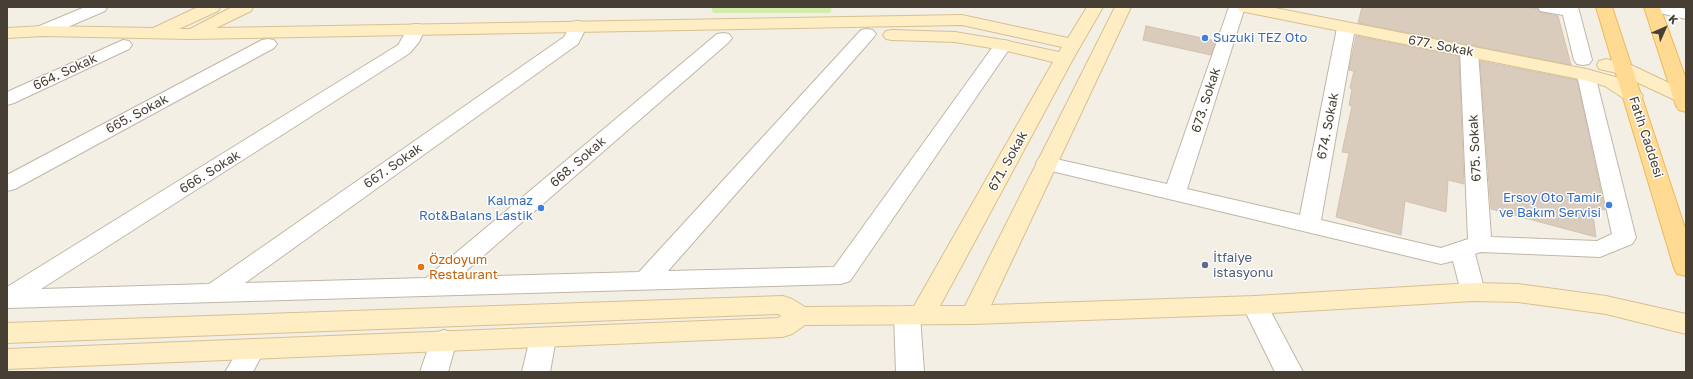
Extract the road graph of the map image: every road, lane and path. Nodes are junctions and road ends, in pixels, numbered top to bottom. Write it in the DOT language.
graph roads {
  1 [pos="99,7"];
  2 [pos="212,7"];
  3 [pos="245,7"];
  4 [pos="1095,7"];
  5 [pos="1123,7"];
  6 [pos="1237,7"];
  7 [pos="1245,7"];
  8 [pos="1308,7"];
  9 [pos="1546,7"];
  10 [pos="1604,7"];
  11 [pos="1652,7"];
  12 [pos="1657,7"];
  13 [pos="1570,9"];
  14 [pos="1686,14"];
  15 [pos="1346,28"];
  16 [pos="43,31"];
  17 [pos="7,33"];
  18 [pos="575,33"];
  19 [pos="153,34"];
  20 [pos="190,34"];
  21 [pos="867,34"];
  22 [pos="413,36"];
  23 [pos="723,38"];
  24 [pos="268,44"];
  25 [pos="123,45"];
  26 [pos="169,45"];
  27 [pos="1003,45"];
  28 [pos="7,46"];
  29 [pos="1069,51"];
  30 [pos="1469,51"];
  31 [pos="1584,68"];
  32 [pos="1622,68"];
  33 [pos="1633,96"];
  34 [pos="7,99"];
  35 [pos="1684,101"];
  36 [pos="1047,163"];
  37 [pos="7,184"];
  38 [pos="1175,193"];
  39 [pos="1309,225"];
  40 [pos="1471,247"];
  41 [pos="1686,268"];
  42 [pos="645,280"];
  43 [pos="433,286"];
  44 [pos="1473,292"];
  45 [pos="214,293"];
  46 [pos="7,299"];
  47 [pos="1255,305"];
  48 [pos="914,315"];
  49 [pos="973,315"];
  50 [pos="800,316"];
  51 [pos="1686,324"];
  52 [pos="7,333"];
  53 [pos="544,338"];
  54 [pos="444,340"];
  55 [pos="252,349"];
  56 [pos="7,359"];
  57 [pos="240,372"];
  58 [pos="434,372"];
  59 [pos="536,372"];
  60 [pos="910,372"];
  61 [pos="1289,372"];
  1 -- 16 [label="street"];
  2 -- 19 [label="street"];
  3 -- 20 [label="street"];
  4 -- 29 [label="street, 671. Sokak"];
  5 -- 36 [label="street"];
  6 -- 38 [label="street, 673. Sokak"];
  7 -- 15 [label="street, 677. Sokak"];
  8 -- 31 [label="street, 677. Sokak"];
  9 -- 13 [label="street"];
  10 -- 32 [label="main road, Fatih Caddesi"];
  11 -- 35 [label="main road"];
  12 -- 14 [label="street"];
  13 -- 31 [label="street"];
  15 -- 30 [label="street, 677. Sokak"];
  15 -- 39 [label="street, 674. Sokak"];
  16 -- 17 [label="street"];
  16 -- 19 [label="street"];
  18 -- 22 [label="street"];
  18 -- 23 [label="street"];
  18 -- 29 [label="street"];
  18 -- 45 [label="street, 667. Sokak"];
  19 -- 20 [label="street"];
  19 -- 25 [label="street"];
  20 -- 22 [label="street"];
  20 -- 26 [label="street"];
  21 -- 23 [label="street"];
  21 -- 27 [label="street"];
  21 -- 42 [label="street"];
  22 -- 24 [label="street"];
  22 -- 46 [label="street, 666. Sokak"];
  23 -- 43 [label="street, 668. Sokak"];
  24 -- 26 [label="street"];
  24 -- 37 [label="street, 665. Sokak"];
  25 -- 26 [label="street"];
  25 -- 28 [label="street"];
  25 -- 34 [label="street, 664. Sokak"];
  27 -- 29 [label="street"];
  27 -- 42 [label="street"];
  29 -- 48 [label="street, 671. Sokak"];
  30 -- 31 [label="street, 677. Sokak"];
  30 -- 40 [label="street, 675. Sokak"];
  31 -- 32 [label="street, 677. Sokak"];
  31 -- 33 [label="street, 677. Sokak"];
  31 -- 40 [label="street"];
  32 -- 33 [label="main road, Fatih Caddesi"];
  32 -- 35 [label="street, 677. Sokak"];
  33 -- 41 [label="main road, Fatih Caddesi"];
  36 -- 38 [label="street"];
  36 -- 49 [label="street"];
  38 -- 39 [label="street"];
  39 -- 40 [label="street"];
  40 -- 44 [label="street, 675. Sokak"];
  42 -- 43 [label="street"];
  43 -- 45 [label="street"];
  44 -- 47 [label="street"];
  44 -- 51 [label="street"];
  45 -- 46 [label="street"];
  47 -- 49 [label="street"];
  47 -- 61 [label="street"];
  48 -- 49 [label="street"];
  48 -- 50 [label="street"];
  48 -- 60 [label="street"];
  50 -- 52 [label="street"];
  50 -- 53 [label="street"];
  53 -- 54 [label="street"];
  53 -- 59 [label="street"];
  54 -- 55 [label="street"];
  54 -- 58 [label="street"];
  55 -- 56 [label="street"];
  55 -- 57 [label="street"];
}
